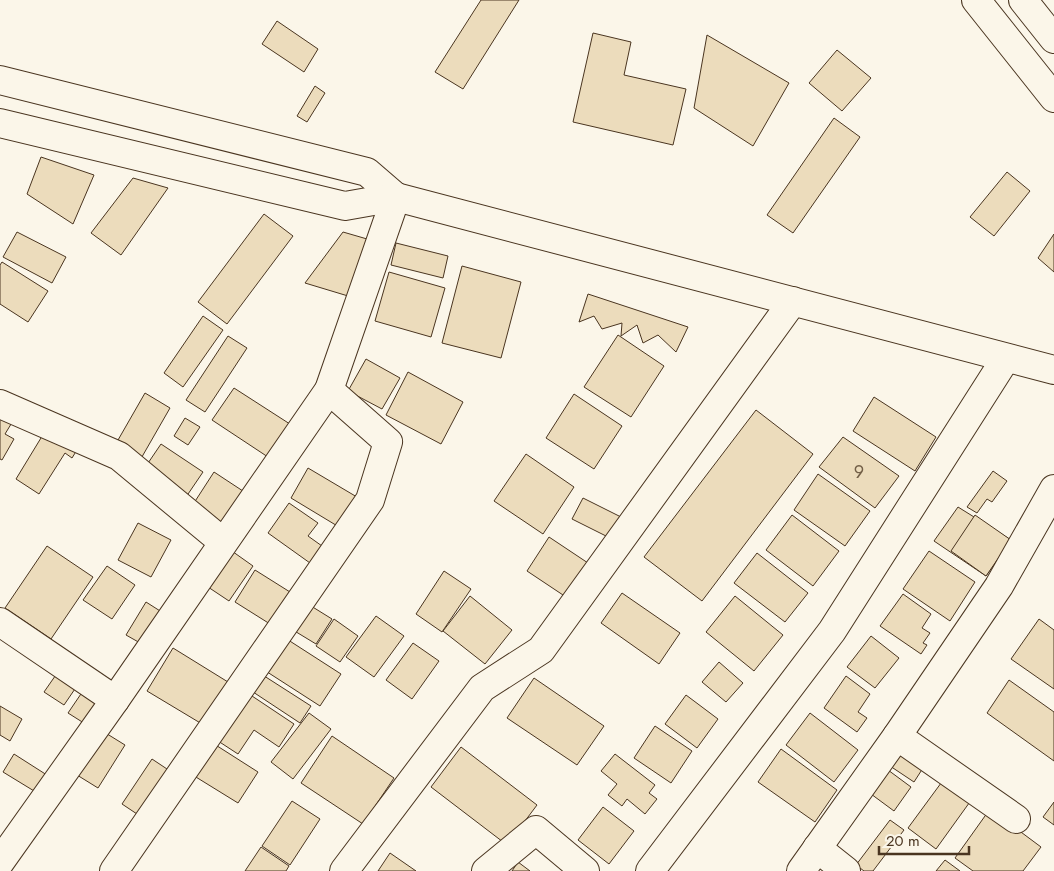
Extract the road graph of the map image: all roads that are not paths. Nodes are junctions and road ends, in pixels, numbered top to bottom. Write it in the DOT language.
graph roads {
  1 [pos="976,0"];
  2 [pos="1023,0"];
  3 [pos="1054,39"];
  4 [pos="0,80"];
  5 [pos="1054,98"];
  6 [pos="0,123"];
  7 [pos="396,197"];
  8 [pos="793,301"];
  9 [pos="1006,358"];
  10 [pos="1054,370"];
  11 [pos="329,390"];
  12 [pos="0,404"];
  13 [pos="1054,489"];
  14 [pos="223,542"];
  15 [pos="0,622"];
  16 [pos="115,700"];
  17 [pos="897,736"];
  18 [pos="1016,819"];
  19 [pos="817,848"];
  20 [pos="0,862"];
  21 [pos="114,871"];
  22 [pos="344,871"];
  23 [pos="486,871"];
  24 [pos="584,871"];
  25 [pos="650,871"];
  26 [pos="801,871"];
  27 [pos="846,871"];
  1 -- 5 [label="street"];
  2 -- 3 [label="street"];
  4 -- 7 [label="street"];
  6 -- 7 [label="street"];
  7 -- 8 [label="street"];
  7 -- 11 [label="street"];
  8 -- 9 [label="street"];
  8 -- 22 [label="street"];
  9 -- 10 [label="street"];
  9 -- 25 [label="street"];
  11 -- 14 [label="street"];
  11 -- 21 [label="street"];
  12 -- 14 [label="street"];
  13 -- 17 [label="street"];
  14 -- 16 [label="street"];
  15 -- 16 [label="street"];
  16 -- 20 [label="street"];
  17 -- 18 [label="street"];
  17 -- 19 [label="street"];
  19 -- 26 [label="street"];
  19 -- 27 [label="street"];
  23 -- 24 [label="street"];
}
